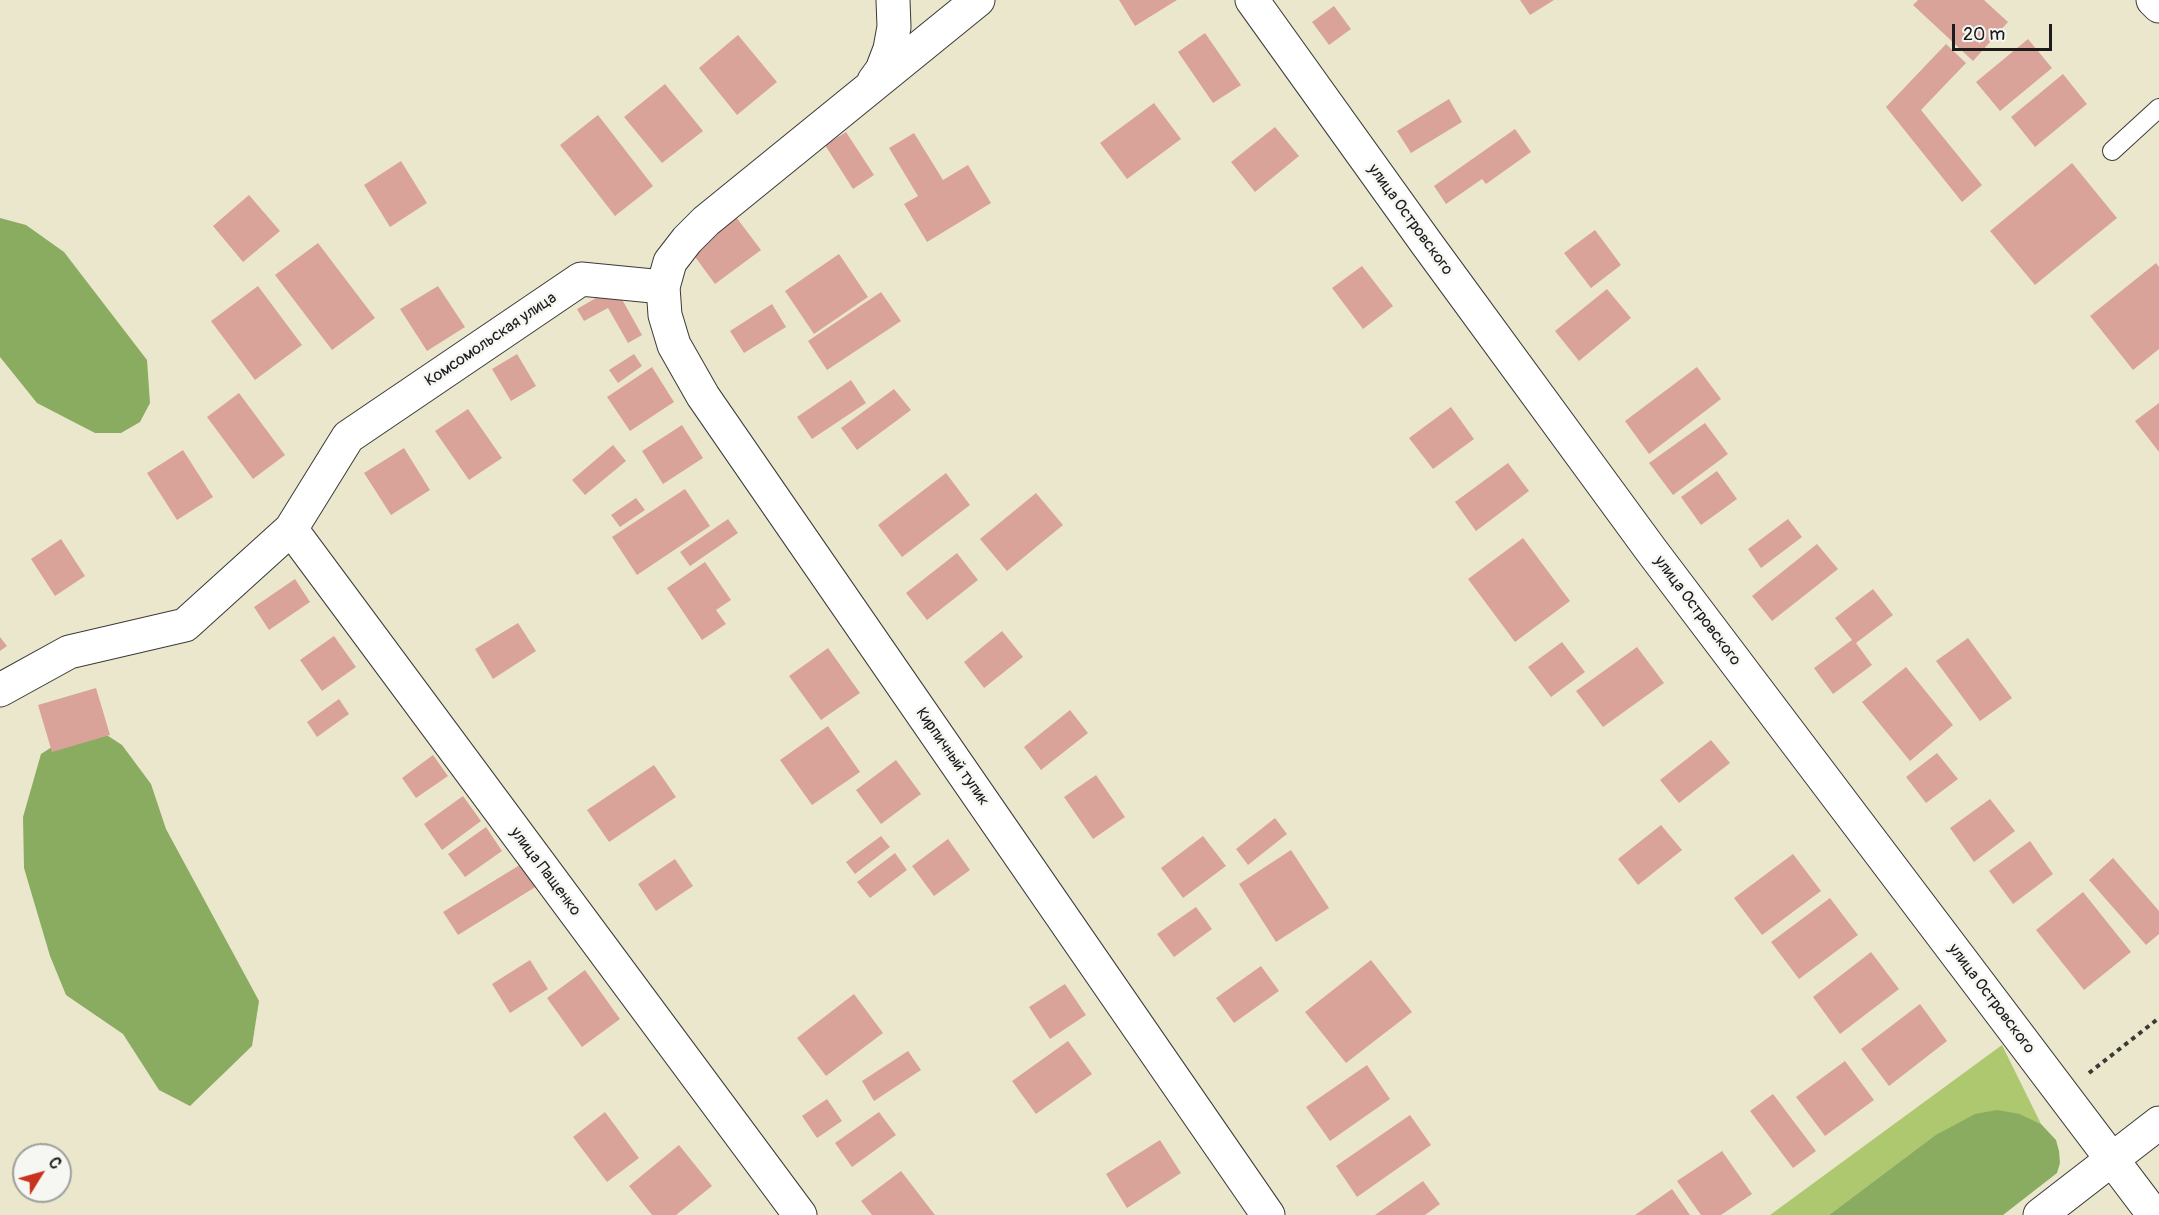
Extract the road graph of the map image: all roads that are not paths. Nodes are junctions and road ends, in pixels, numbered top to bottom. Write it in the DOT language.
graph roads {
  1 [pos="893,0"];
  2 [pos="978,0"];
  3 [pos="1252,0"];
  4 [pos="2153,0"];
  5 [pos="2159,6"];
  6 [pos="869,90"];
  7 [pos="2159,108"];
  8 [pos="2112,152"];
  9 [pos="663,287"];
  10 [pos="291,529"];
  11 [pos="0,690"];
  12 [pos="2159,1123"];
  13 [pos="2111,1160"];
  14 [pos="800,1215"];
  15 [pos="1268,1215"];
  16 [pos="2040,1215"];
  17 [pos="2154,1215"];
  1 -- 6 [label="street"];
  2 -- 6 [label="street"];
  3 -- 13 [label="street, улица Островского"];
  4 -- 5 [label="street"];
  6 -- 9 [label="street"];
  7 -- 8 [label="lane"];
  9 -- 10 [label="street, Комсомольская улица"];
  9 -- 15 [label="street, Кирпичный тупик"];
  10 -- 11 [label="street, Комсомольская улица"];
  10 -- 14 [label="street, улица Пащенко"];
  12 -- 13 [label="street"];
  13 -- 16 [label="street"];
  13 -- 17 [label="street, улица Островского"];
}
